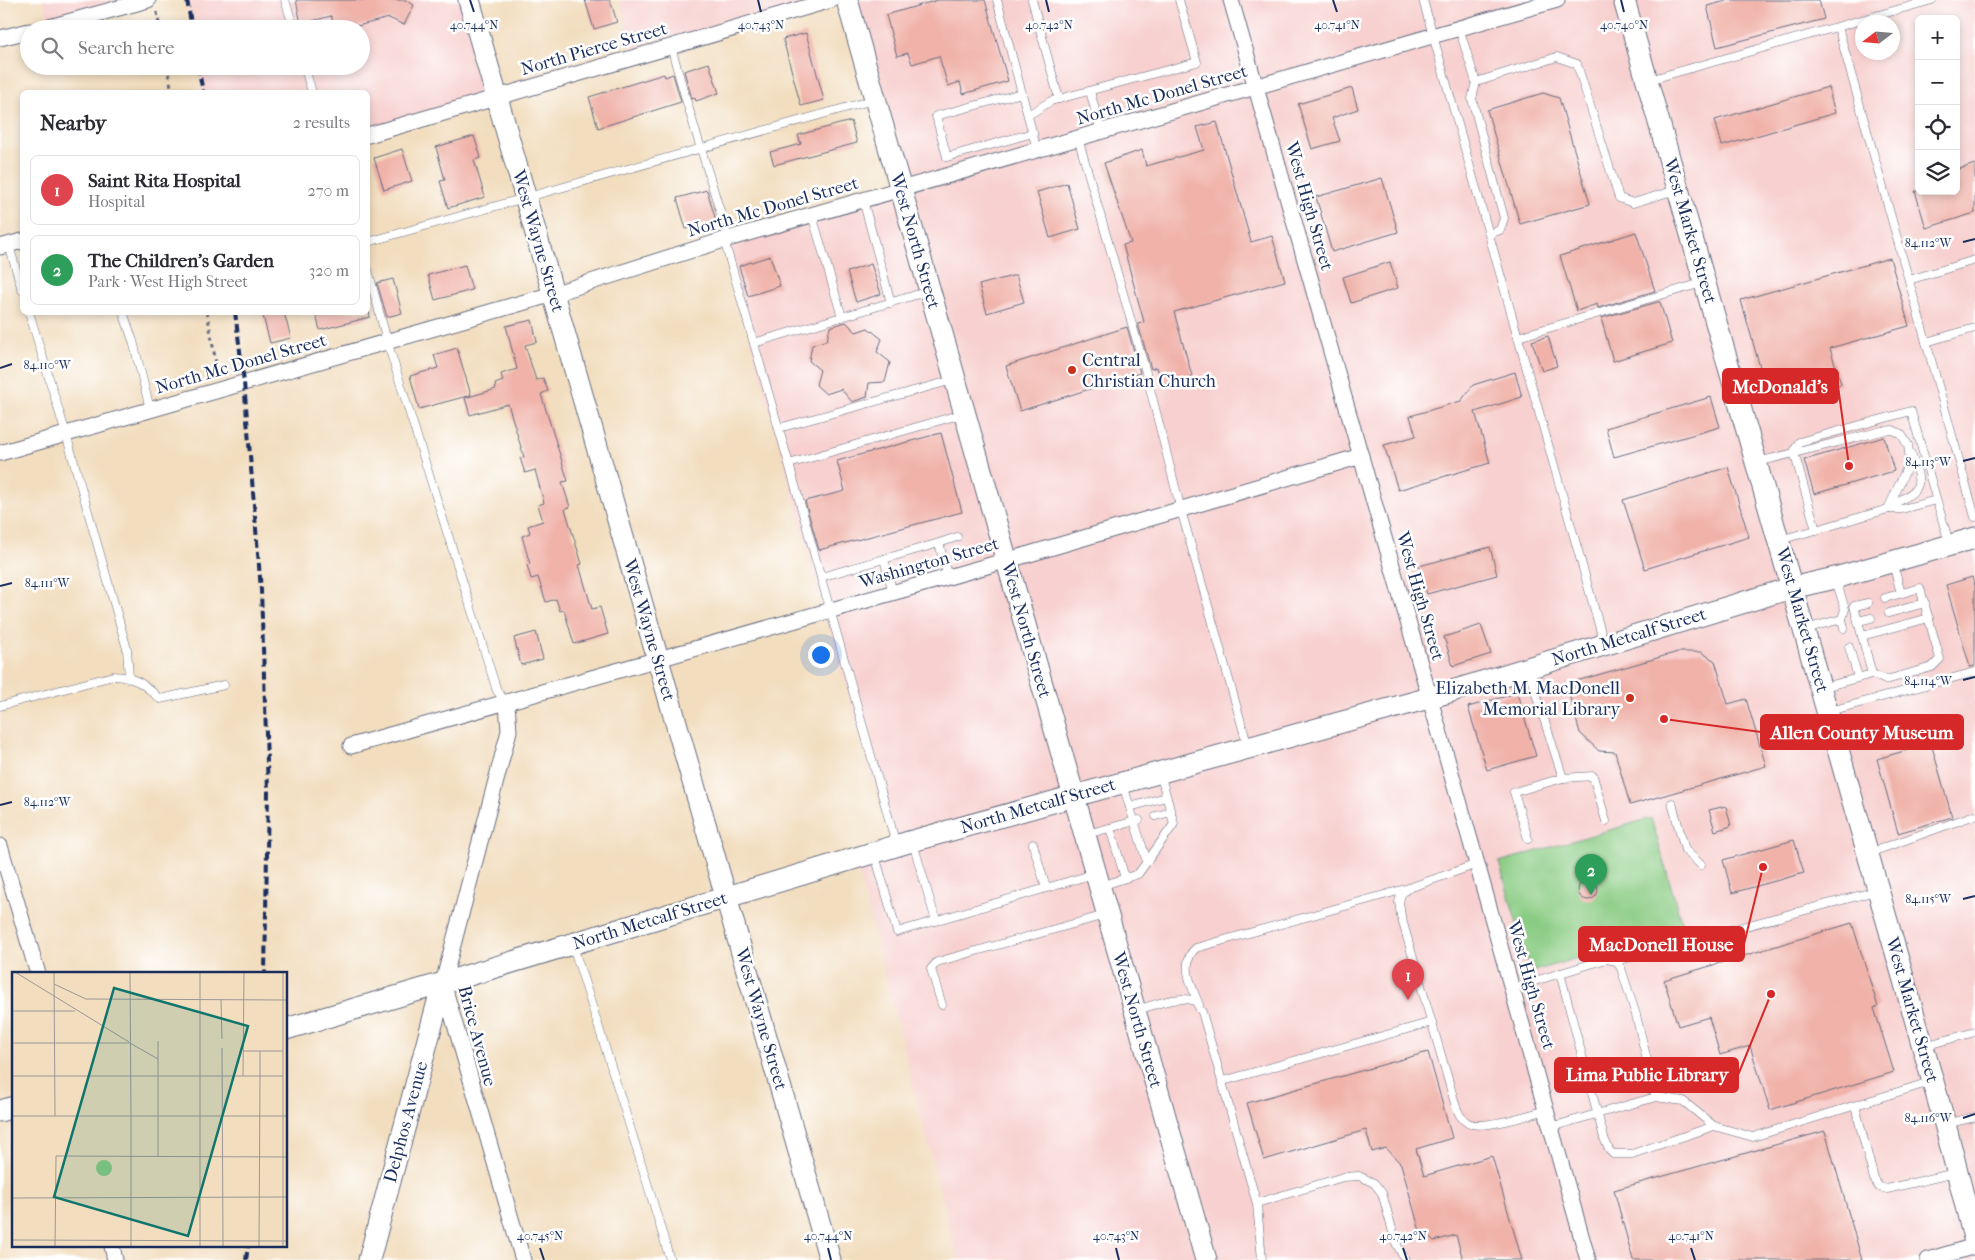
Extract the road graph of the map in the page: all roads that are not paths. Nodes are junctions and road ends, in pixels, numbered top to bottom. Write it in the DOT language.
graph roads {
  1 [pos="148,0"];
  2 [pos="286,0"];
  3 [pos="469,0"];
  4 [pos="830,0"];
  5 [pos="847,0"];
  6 [pos="997,0"];
  7 [pos="1032,0"];
  8 [pos="1180,0"];
  9 [pos="1231,0"];
  10 [pos="1423,0"];
  11 [pos="1557,0"];
  12 [pos="1624,0"];
  13 [pos="1932,0"];
  14 [pos="75,20"];
  15 [pos="292,20"];
  16 [pos="1838,26"];
  17 [pos="1459,28"];
  18 [pos="20,34"];
  19 [pos="1433,36"];
  20 [pos="0,38"];
  21 [pos="671,46"];
  22 [pos="307,75"];
  23 [pos="1647,81"];
  24 [pos="1476,82"];
  25 [pos="1256,87"];
  26 [pos="311,90"];
  27 [pos="1090,91"];
  28 [pos="1022,93"];
  29 [pos="497,97"];
  30 [pos="875,99"];
  31 [pos="1059,99"];
  32 [pos="1028,115"];
  33 [pos="1101,132"];
  34 [pos="1033,133"];
  35 [pos="370,134"];
  36 [pos="1078,138"];
  37 [pos="700,148"];
  38 [pos="1037,150"];
  39 [pos="901,189"];
  40 [pos="1678,190"];
  41 [pos="526,198"];
  42 [pos="863,200"];
  43 [pos="812,215"];
  44 [pos="1489,234"];
  45 [pos="726,240"];
  46 [pos="370,241"];
  47 [pos="10,244"];
  48 [pos="1975,260"];
  49 [pos="370,277"];
  50 [pos="1909,280"];
  51 [pos="20,282"];
  52 [pos="1704,282"];
  53 [pos="930,291"];
  54 [pos="553,294"];
  55 [pos="891,303"];
  56 [pos="30,315"];
  57 [pos="125,315"];
  58 [pos="842,317"];
  59 [pos="1975,328"];
  60 [pos="1518,337"];
  61 [pos="387,341"];
  62 [pos="1926,342"];
  63 [pos="754,343"];
  64 [pos="955,379"];
  65 [pos="150,409"];
  66 [pos="965,413"];
  67 [pos="779,428"];
  68 [pos="66,434"];
  69 [pos="1908,445"];
  70 [pos="1794,452"];
  71 [pos="0,453"];
  72 [pos="1361,456"];
  73 [pos="1756,462"];
  74 [pos="789,464"];
  75 [pos="1936,500"];
  76 [pos="1888,509"];
  77 [pos="1181,510"];
  78 [pos="1975,517"];
  79 [pos="1816,530"];
  80 [pos="957,538"];
  81 [pos="1975,538"];
  82 [pos="1779,540"];
  83 [pos="939,543"];
  84 [pos="1949,544"];
  85 [pos="884,559"];
  86 [pos="1007,561"];
  87 [pos="1893,562"];
  88 [pos="821,577"];
  89 [pos="948,578"];
  90 [pos="1835,578"];
  91 [pos="1791,588"];
  92 [pos="893,593"];
  93 [pos="1901,593"];
  94 [pos="1885,598"];
  95 [pos="1868,603"];
  96 [pos="1925,603"];
  97 [pos="1854,606"];
  98 [pos="1845,609"];
  99 [pos="831,611"];
  100 [pos="1889,613"];
  101 [pos="1872,618"];
  102 [pos="1929,618"];
  103 [pos="1842,619"];
  104 [pos="1858,621"];
  105 [pos="1844,628"];
  106 [pos="1804,629"];
  107 [pos="1862,636"];
  108 [pos="1605,645"];
  109 [pos="1849,647"];
  110 [pos="658,660"];
  111 [pos="1527,667"];
  112 [pos="1975,672"];
  113 [pos="1872,674"];
  114 [pos="129,677"];
  115 [pos="1858,677"];
  116 [pos="224,685"];
  117 [pos="1821,688"];
  118 [pos="1429,698"];
  119 [pos="508,703"];
  120 [pos="0,706"];
  121 [pos="1828,712"];
  122 [pos="351,746"];
  123 [pos="1248,749"];
  124 [pos="1160,772"];
  125 [pos="1563,778"];
  126 [pos="1122,783"];
  127 [pos="1074,796"];
  128 [pos="1166,797"];
  129 [pos="1672,803"];
  130 [pos="1130,807"];
  131 [pos="1171,812"];
  132 [pos="1975,815"];
  133 [pos="1156,816"];
  134 [pos="1137,821"];
  135 [pos="1606,822"];
  136 [pos="1110,828"];
  137 [pos="1085,834"];
  138 [pos="1528,839"];
  139 [pos="904,844"];
  140 [pos="1033,844"];
  141 [pos="0,846"];
  142 [pos="874,853"];
  143 [pos="1868,854"];
  144 [pos="1146,862"];
  145 [pos="1478,864"];
  146 [pos="1701,865"];
  147 [pos="1125,878"];
  148 [pos="1098,880"];
  149 [pos="1046,888"];
  150 [pos="1409,888"];
  151 [pos="1878,890"];
  152 [pos="726,898"];
  153 [pos="1107,914"];
  154 [pos="936,921"];
  155 [pos="572,944"];
  156 [pos="1616,961"];
  157 [pos="37,972"];
  158 [pos="1560,973"];
  159 [pos="443,983"];
  160 [pos="1512,988"];
  161 [pos="942,1005"];
  162 [pos="1134,1011"];
  163 [pos="1202,1012"];
  164 [pos="1432,1022"];
  165 [pos="288,1027"];
  166 [pos="1975,1032"];
  167 [pos="1923,1047"];
  168 [pos="1223,1081"];
  169 [pos="1932,1081"];
  170 [pos="1656,1097"];
  171 [pos="1855,1106"];
  172 [pos="1546,1110"];
  173 [pos="1597,1114"];
  174 [pos="1975,1117"];
  175 [pos="1945,1124"];
  176 [pos="1714,1126"];
  177 [pos="1551,1127"];
  178 [pos="1957,1172"];
  179 [pos="1257,1203"];
  180 [pos="1975,1242"];
  181 [pos="1975,1246"];
  182 [pos="369,1260"];
  183 [pos="523,1260"];
  184 [pos="670,1260"];
  185 [pos="830,1260"];
  186 [pos="1206,1260"];
  187 [pos="1262,1260"];
  188 [pos="1405,1260"];
  189 [pos="1588,1260"];
  190 [pos="1928,1260"];
  1 -- 14 [label="street"];
  2 -- 15 [label="lane"];
  3 -- 29 [label="street, West Wayne Street"];
  4 -- 21 [label="street, North Pierce Street"];
  5 -- 30 [label="street, West North Street"];
  6 -- 28 [label="lane"];
  7 -- 31 [label="lane"];
  8 -- 27 [label="lane"];
  9 -- 25 [label="street, West High Street"];
  10 -- 19 [label="lane"];
  11 -- 17 [label="street, North Mc Donel Street"];
  12 -- 23 [label="street, West Market Street"];
  13 -- 16 [label="lane"];
  16 -- 23 [label="lane"];
  16 -- 50 [label="lane"];
  17 -- 19 [label="street, North Mc Donel Street"];
  17 -- 24 [label="lane"];
  18 -- 20 [label="street"];
  19 -- 25 [label="street, North Mc Donel Street"];
  19 -- 44 [label="lane"];
  21 -- 29 [label="street, North Pierce Street"];
  21 -- 37 [label="lane"];
  22 -- 26 [label="lane"];
  23 -- 40 [label="street, West Market Street"];
  24 -- 40 [label="lane"];
  24 -- 44 [label="lane"];
  25 -- 33 [label="street, North Mc Donel Street"];
  25 -- 72 [label="street, West High Street"];
  27 -- 31 [label="lane"];
  27 -- 33 [label="lane"];
  28 -- 32 [label="lane"];
  28 -- 34 [label="lane"];
  29 -- 35 [label="street, North Pierce Street"];
  29 -- 41 [label="street, West Wayne Street"];
  30 -- 37 [label="lane"];
  30 -- 39 [label="street, West North Street"];
  31 -- 32 [label="lane"];
  32 -- 34 [label="lane"];
  33 -- 36 [label="street, North Mc Donel Street"];
  34 -- 38 [label="lane"];
  36 -- 38 [label="street, North Mc Donel Street"];
  36 -- 77 [label="lane"];
  37 -- 41 [label="lane"];
  37 -- 45 [label="lane"];
  38 -- 39 [label="street, North Mc Donel Street"];
  39 -- 42 [label="street, North Mc Donel Street"];
  39 -- 53 [label="street, West North Street"];
  40 -- 52 [label="street, West Market Street"];
  41 -- 46 [label="lane"];
  41 -- 54 [label="street, West Wayne Street"];
  42 -- 43 [label="street, North Mc Donel Street"];
  42 -- 55 [label="lane"];
  43 -- 45 [label="street, North Mc Donel Street"];
  43 -- 58 [label="lane"];
  44 -- 60 [label="lane"];
  45 -- 54 [label="street, North Mc Donel Street"];
  45 -- 63 [label="lane"];
  47 -- 51 [label="lane"];
  48 -- 50 [label="lane"];
  49 -- 61 [label="lane"];
  50 -- 62 [label="lane"];
  52 -- 60 [label="lane"];
  52 -- 73 [label="street, West Market Street"];
  53 -- 55 [label="lane"];
  53 -- 64 [label="street, West North Street"];
  54 -- 61 [label="street, North Mc Donel Street"];
  54 -- 110 [label="street, West Wayne Street"];
  55 -- 58 [label="lane"];
  56 -- 68 [label="lane"];
  57 -- 65 [label="lane"];
  58 -- 63 [label="lane"];
  59 -- 62 [label="lane"];
  60 -- 108 [label="lane"];
  61 -- 65 [label="street, North Mc Donel Street"];
  61 -- 119 [label="lane"];
  62 -- 78 [label="lane"];
  63 -- 67 [label="lane"];
  64 -- 66 [label="street, West North Street"];
  64 -- 67 [label="lane"];
  65 -- 68 [label="street, North Mc Donel Street"];
  66 -- 74 [label="lane"];
  66 -- 86 [label="street, West North Street"];
  67 -- 74 [label="lane"];
  68 -- 71 [label="street, North Mc Donel Street"];
  68 -- 114 [label="lane"];
  69 -- 70 [label="lane"];
  69 -- 76 [label="lane"];
  69 -- 76 [label="lane"];
  70 -- 73 [label="lane"];
  70 -- 75 [label="lane"];
  70 -- 79 [label="lane"];
  72 -- 77 [label="street, Washington Street"];
  72 -- 118 [label="street, West High Street"];
  73 -- 82 [label="street, West Market Street"];
  74 -- 88 [label="lane"];
  75 -- 76 [label="lane"];
  75 -- 84 [label="lane"];
  76 -- 79 [label="lane"];
  77 -- 86 [label="street, Washington Street"];
  77 -- 123 [label="lane"];
  79 -- 82 [label="lane"];
  80 -- 83 [label="lane"];
  81 -- 84 [label="street, North Metcalf Street"];
  82 -- 91 [label="street, West Market Street"];
  83 -- 85 [label="lane"];
  83 -- 89 [label="lane"];
  84 -- 87 [label="street, North Metcalf Street"];
  85 -- 88 [label="lane"];
  85 -- 92 [label="lane"];
  86 -- 89 [label="street, Washington Street"];
  86 -- 127 [label="street, West North Street"];
  87 -- 90 [label="street, North Metcalf Street"];
  87 -- 93 [label="lane"];
  88 -- 99 [label="lane"];
  89 -- 92 [label="street, Washington Street"];
  90 -- 91 [label="street, North Metcalf Street"];
  90 -- 98 [label="lane"];
  91 -- 106 [label="street, West Market Street"];
  91 -- 108 [label="street, North Metcalf Street"];
  92 -- 99 [label="street, Washington Street"];
  93 -- 94 [label="lane"];
  93 -- 96 [label="lane"];
  95 -- 97 [label="lane"];
  96 -- 100 [label="lane"];
  96 -- 102 [label="lane"];
  97 -- 98 [label="lane"];
  97 -- 104 [label="lane"];
  98 -- 103 [label="lane"];
  99 -- 110 [label="street, Washington Street"];
  99 -- 139 [label="lane"];
  101 -- 104 [label="lane"];
  102 -- 107 [label="lane"];
  102 -- 113 [label="lane"];
  103 -- 105 [label="lane"];
  103 -- 106 [label="lane"];
  104 -- 107 [label="lane"];
  106 -- 117 [label="street, West Market Street"];
  107 -- 113 [label="lane"];
  108 -- 111 [label="street, North Metcalf Street"];
  109 -- 115 [label="lane"];
  110 -- 119 [label="street, Washington Street"];
  110 -- 152 [label="street, West Wayne Street"];
  111 -- 118 [label="street, North Metcalf Street"];
  111 -- 125 [label="lane"];
  112 -- 121 [label="lane"];
  113 -- 115 [label="lane"];
  114 -- 116 [label="lane"];
  114 -- 120 [label="lane"];
  115 -- 117 [label="lane"];
  117 -- 121 [label="street, West Market Street"];
  118 -- 123 [label="street, North Metcalf Street"];
  118 -- 145 [label="street, West High Street"];
  119 -- 122 [label="street, Washington Street"];
  119 -- 159 [label="street, Brice Avenue"];
  121 -- 143 [label="street, West Market Street"];
  123 -- 124 [label="street, North Metcalf Street"];
  124 -- 126 [label="street, North Metcalf Street"];
  124 -- 128 [label="lane"];
  125 -- 135 [label="lane"];
  125 -- 138 [label="lane"];
  126 -- 127 [label="street, North Metcalf Street"];
  126 -- 130 [label="lane"];
  127 -- 137 [label="street, West North Street"];
  127 -- 139 [label="street, North Metcalf Street"];
  128 -- 130 [label="lane"];
  128 -- 131 [label="lane"];
  129 -- 146 [label="lane"];
  130 -- 134 [label="lane"];
  131 -- 133 [label="lane"];
  131 -- 144 [label="lane"];
  132 -- 143 [label="lane"];
  134 -- 136 [label="lane"];
  134 -- 144 [label="lane"];
  136 -- 137 [label="lane"];
  136 -- 147 [label="lane"];
  137 -- 148 [label="street, West North Street"];
  139 -- 142 [label="street, North Metcalf Street"];
  139 -- 154 [label="lane"];
  140 -- 149 [label="lane"];
  141 -- 157 [label="street"];
  142 -- 152 [label="street, North Metcalf Street"];
  142 -- 154 [label="lane"];
  143 -- 151 [label="street, West Market Street"];
  144 -- 147 [label="lane"];
  145 -- 150 [label="lane"];
  145 -- 160 [label="street, West High Street"];
  147 -- 148 [label="lane"];
  148 -- 149 [label="lane"];
  148 -- 153 [label="street, West North Street"];
  149 -- 154 [label="lane"];
  150 -- 163 [label="lane"];
  150 -- 164 [label="lane"];
  151 -- 156 [label="lane"];
  151 -- 167 [label="street, West Market Street"];
  152 -- 155 [label="street, North Metcalf Street"];
  152 -- 185 [label="street, West Wayne Street"];
  153 -- 161 [label="lane"];
  153 -- 162 [label="street, West North Street"];
  155 -- 159 [label="street, North Metcalf Street"];
  155 -- 184 [label="lane"];
  156 -- 158 [label="lane"];
  156 -- 170 [label="lane"];
  158 -- 160 [label="lane"];
  158 -- 173 [label="lane"];
  159 -- 165 [label="street, North Metcalf Street"];
  159 -- 182 [label="street, Delphos Avenue"];
  159 -- 183 [label="street, Brice Avenue"];
  160 -- 172 [label="street, West High Street"];
  162 -- 163 [label="lane"];
  162 -- 186 [label="street, West North Street"];
  163 -- 168 [label="lane"];
  164 -- 168 [label="lane"];
  164 -- 172 [label="lane"];
  166 -- 167 [label="lane"];
  167 -- 169 [label="street, West Market Street"];
  168 -- 179 [label="lane"];
  169 -- 171 [label="lane"];
  169 -- 175 [label="street, West Market Street"];
  170 -- 173 [label="lane"];
  170 -- 176 [label="lane"];
  171 -- 176 [label="lane"];
  171 -- 178 [label="lane"];
  172 -- 177 [label="street, West High Street"];
  173 -- 176 [label="lane"];
  173 -- 177 [label="lane"];
  174 -- 175 [label="lane"];
  175 -- 178 [label="street, West Market Street"];
  177 -- 189 [label="street, West High Street"];
  178 -- 180 [label="street, West Market Street"];
  179 -- 187 [label="lane"];
  179 -- 188 [label="lane"];
  181 -- 190 [label="street"];
}
